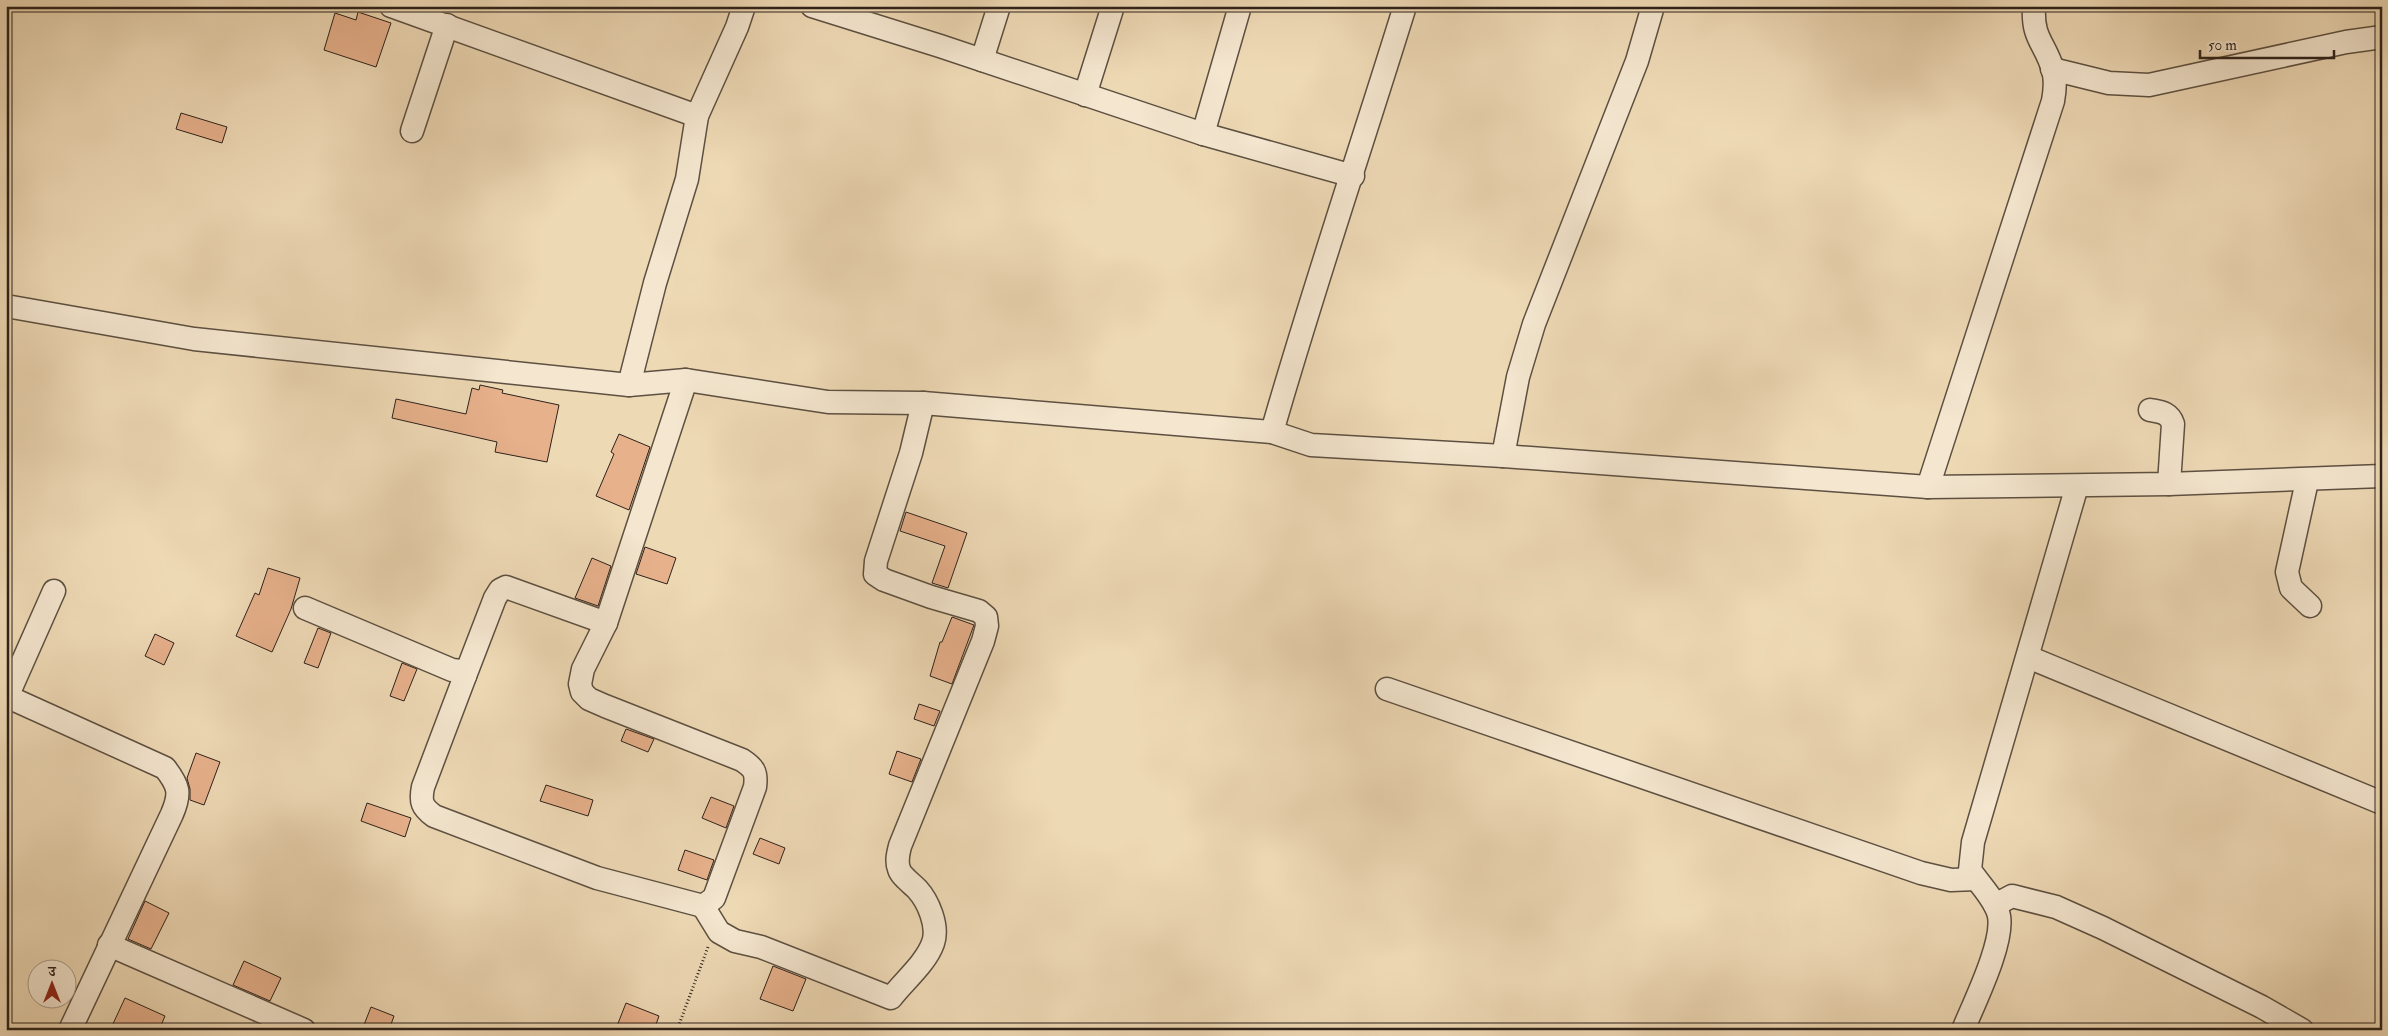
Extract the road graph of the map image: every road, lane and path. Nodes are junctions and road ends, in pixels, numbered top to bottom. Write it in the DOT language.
graph roads {
  1 [pos="391,6"];
  2 [pos="744,6"];
  3 [pos="812,6"];
  4 [pos="999,6"];
  5 [pos="1113,6"];
  6 [pos="1240,6"];
  7 [pos="1405,6"];
  8 [pos="1654,6"];
  9 [pos="2034,6"];
  10 [pos="447,25"];
  11 [pos="2382,37"];
  12 [pos="982,60"];
  13 [pos="2052,69"];
  14 [pos="1086,95"];
  15 [pos="696,116"];
  16 [pos="412,131"];
  17 [pos="1203,134"];
  18 [pos="1353,176"];
  19 [pos="6,306"];
  20 [pos="686,380"];
  21 [pos="629,385"];
  22 [pos="923,403"];
  23 [pos="2150,410"];
  24 [pos="1272,432"];
  25 [pos="1503,456"];
  26 [pos="2382,476"];
  27 [pos="2307,481"];
  28 [pos="2168,484"];
  29 [pos="2077,486"];
  30 [pos="1928,487"];
  31 [pos="54,591"];
  32 [pos="2310,606"];
  33 [pos="306,608"];
  34 [pos="606,623"];
  35 [pos="2028,657"];
  36 [pos="465,676"];
  37 [pos="1387,689"];
  38 [pos="7,696"];
  39 [pos="2382,803"];
  40 [pos="1976,879"];
  41 [pos="1994,905"];
  42 [pos="703,906"];
  43 [pos="716,926"];
  44 [pos="109,945"];
  45 [pos="70,1030"];
  46 [pos="304,1030"];
  47 [pos="677,1030"];
  48 [pos="1963,1030"];
  49 [pos="2302,1030"];
  1 -- 10 [label="street"];
  2 -- 15 [label="street"];
  3 -- 12 [label="street"];
  4 -- 12 [label="street"];
  5 -- 14 [label="street"];
  6 -- 17 [label="street"];
  7 -- 18 [label="street"];
  8 -- 25 [label="street"];
  9 -- 13 [label="street"];
  10 -- 15 [label="street"];
  10 -- 16 [label="street"];
  11 -- 13 [label="street"];
  12 -- 14 [label="street"];
  13 -- 30 [label="street"];
  14 -- 17 [label="street"];
  15 -- 21 [label="street"];
  17 -- 18 [label="street"];
  18 -- 24 [label="street"];
  19 -- 21 [label="street"];
  20 -- 21 [label="street"];
  20 -- 22 [label="street"];
  20 -- 34 [label="street"];
  22 -- 24 [label="street"];
  22 -- 43 [label="street"];
  23 -- 28 [label="street"];
  24 -- 25 [label="street"];
  25 -- 30 [label="street"];
  26 -- 27 [label="street"];
  27 -- 28 [label="street"];
  27 -- 32 [label="street"];
  28 -- 29 [label="street"];
  29 -- 30 [label="street"];
  29 -- 35 [label="street"];
  31 -- 38 [label="street"];
  33 -- 36 [label="street"];
  34 -- 36 [label="street"];
  34 -- 42 [label="street"];
  35 -- 39 [label="street"];
  35 -- 40 [label="street"];
  36 -- 42 [label="street"];
  37 -- 40 [label="street"];
  38 -- 44 [label="street"];
  40 -- 41 [label="street"];
  41 -- 48 [label="street"];
  41 -- 49 [label="street"];
  42 -- 43 [label="street"];
  43 -- 47 [label="path"];
  44 -- 45 [label="street"];
  44 -- 46 [label="street"];
}
